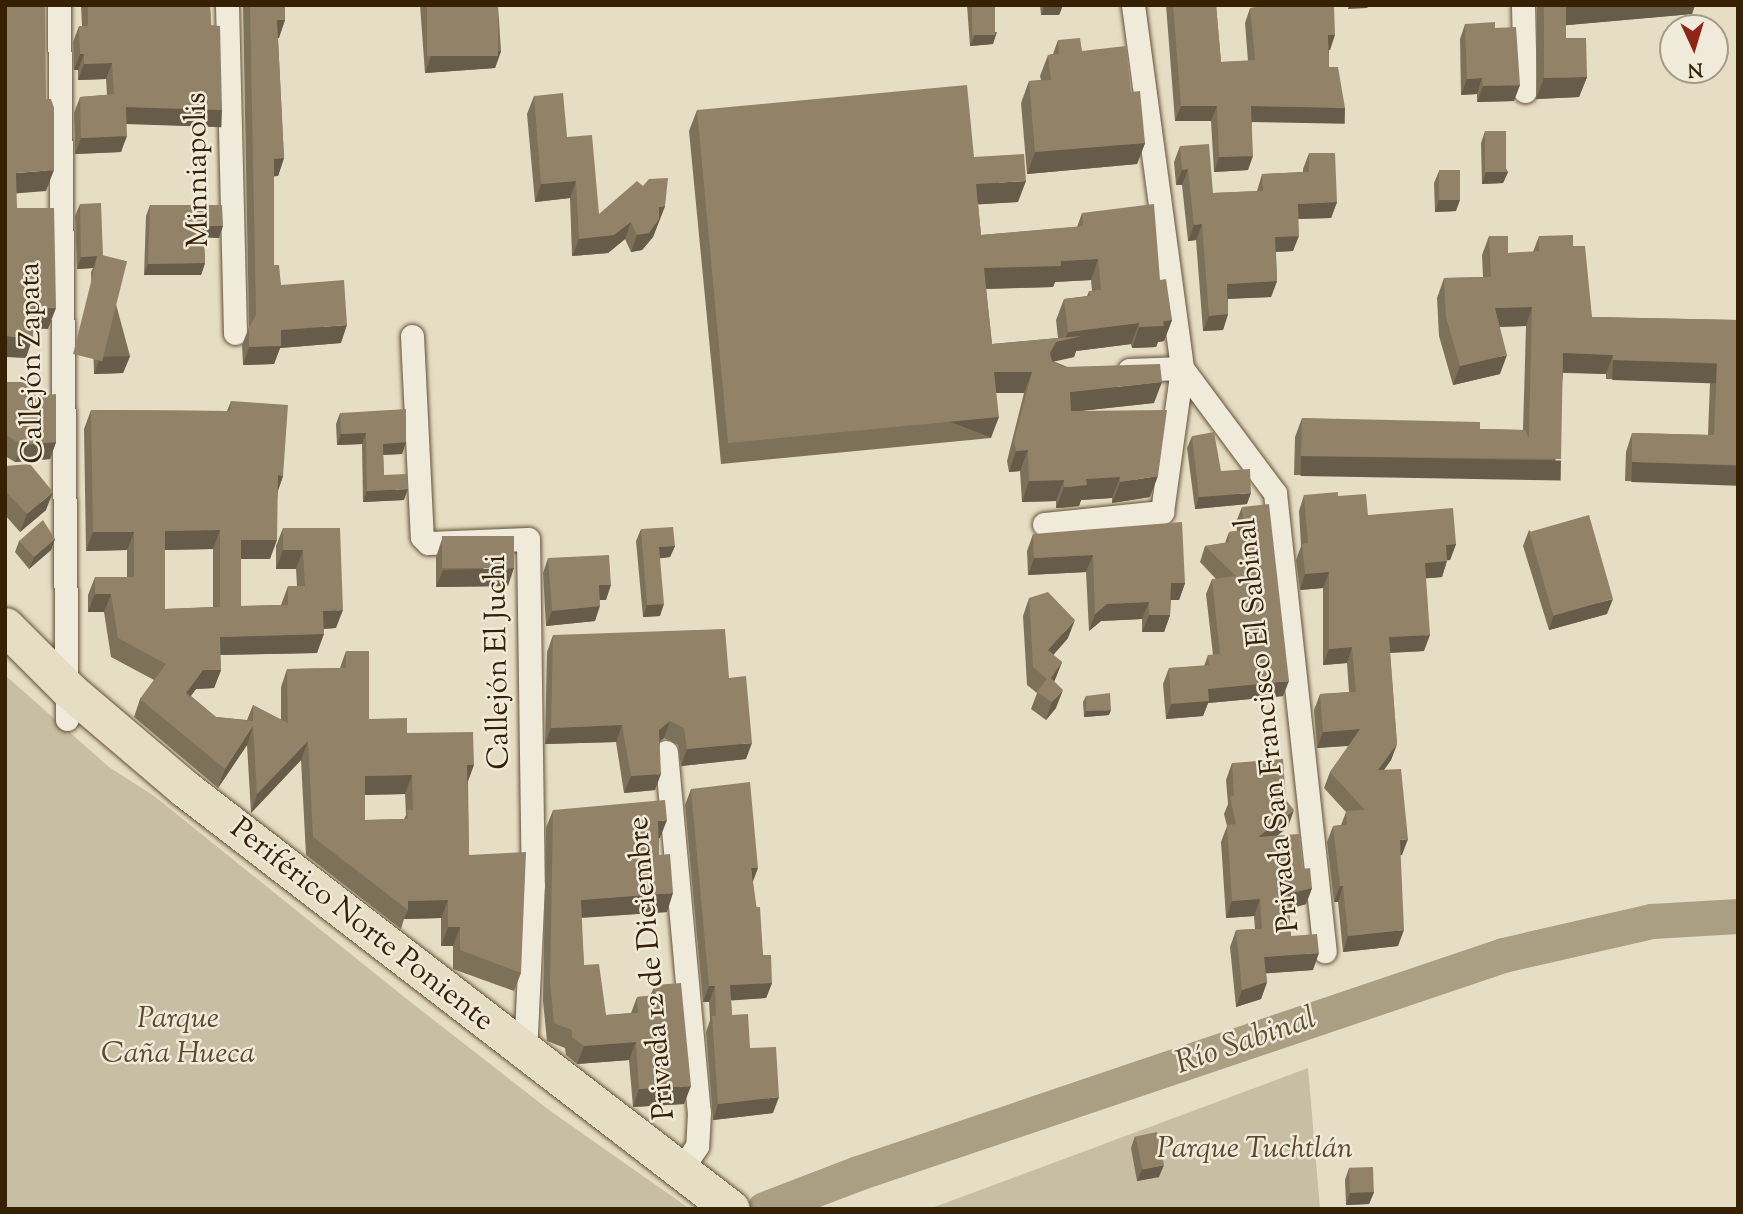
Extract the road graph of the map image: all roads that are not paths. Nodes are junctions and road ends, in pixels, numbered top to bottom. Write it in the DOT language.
graph roads {
  1 [pos="59,5"];
  2 [pos="227,5"];
  3 [pos="1133,5"];
  4 [pos="1523,5"];
  5 [pos="1525,91"];
  6 [pos="235,333"];
  7 [pos="412,336"];
  8 [pos="1181,368"];
  9 [pos="1112,371"];
  10 [pos="1044,524"];
  11 [pos="5,626"];
  12 [pos="5,654"];
  13 [pos="68,705"];
  14 [pos="666,752"];
  15 [pos="671,803"];
  16 [pos="644,806"];
  17 [pos="561,813"];
  18 [pos="533,815"];
  19 [pos="1325,951"];
  20 [pos="525,1054"];
  21 [pos="679,1173"];
  22 [pos="717,1206"];
  1 -- 13 [label="street, Callejón Zapata"];
  2 -- 6 [label="street, Minniapolis"];
  3 -- 8 [label="street"];
  4 -- 5 [label="street"];
  7 -- 18 [label="street, Callejón El Juchi"];
  8 -- 9 [label="street"];
  8 -- 10 [label="street"];
  8 -- 19 [label="street, Privada San Francisco El Sabinal"];
  11 -- 13 [label="main road, Periférico Norte Poniente"];
  12 -- 13 [label="main road, Periférico Norte Poniente"];
  13 -- 20 [label="main road, Periférico Norte Poniente"];
  13 -- 22 [label="main road, Periférico Norte Poniente"];
  14 -- 15 [label="street, Privada 12 de Diciembre"];
  15 -- 16 [label="street"];
  15 -- 21 [label="street, Privada 12 de Diciembre"];
  17 -- 18 [label="street"];
  18 -- 20 [label="street, Callejón El Juchi"];
  20 -- 21 [label="main road, Periférico Norte Poniente"];
  21 -- 22 [label="main road, Periférico Norte Poniente"];
}
